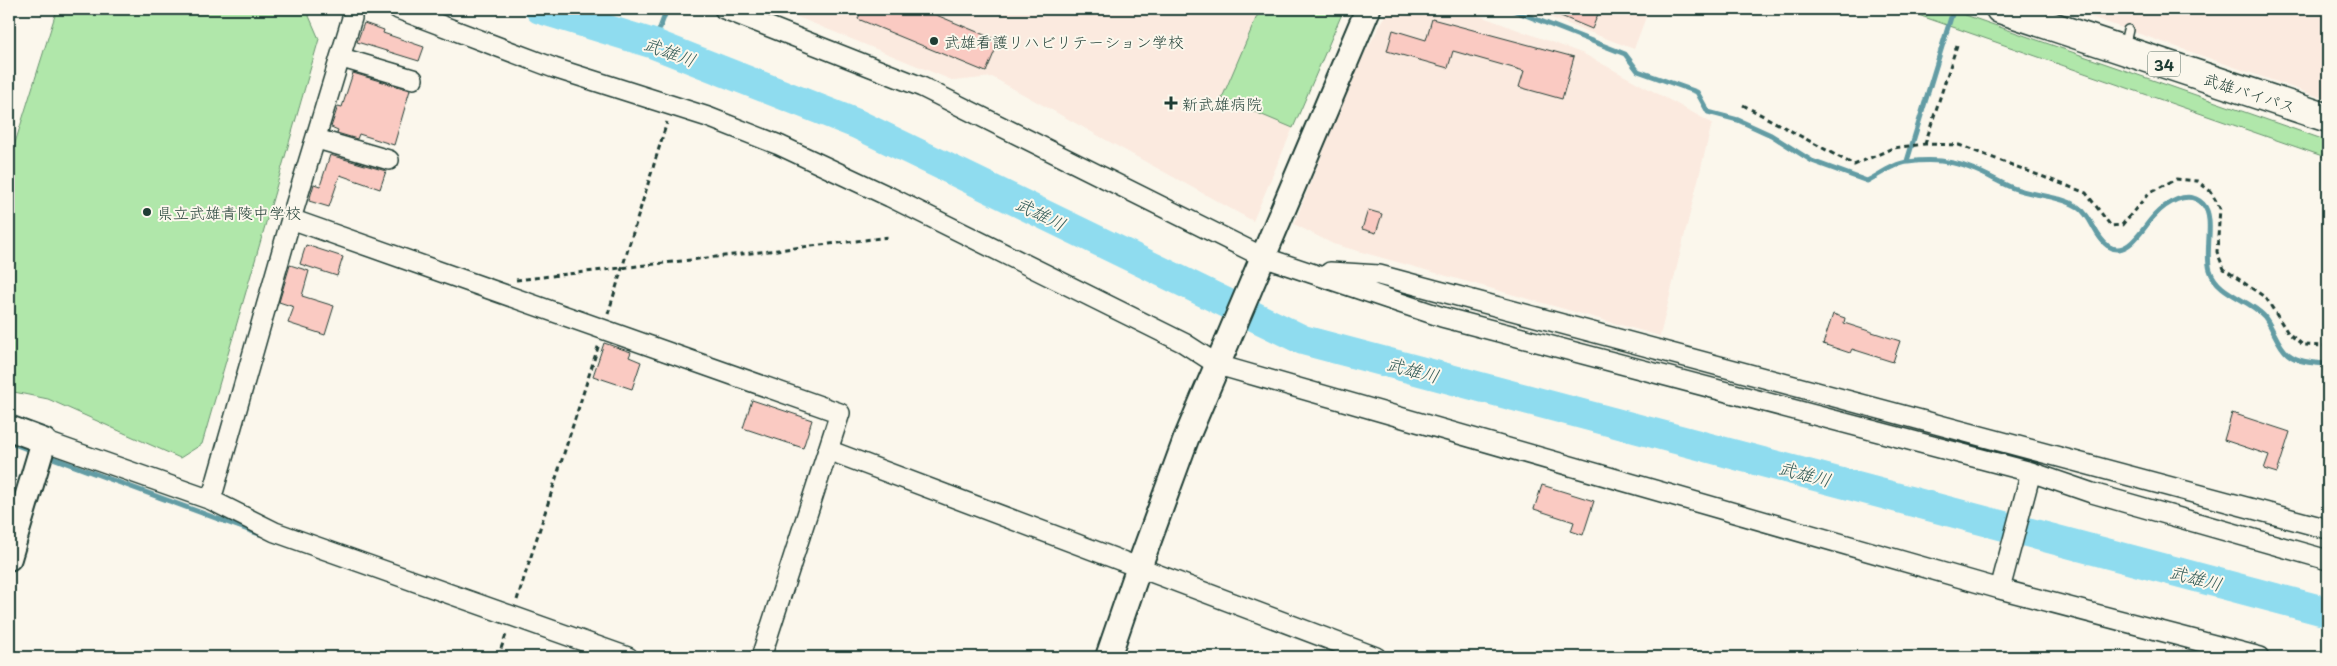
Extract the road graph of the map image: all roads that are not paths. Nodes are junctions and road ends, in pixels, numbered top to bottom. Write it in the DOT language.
graph roads {
  1 [pos="398,9"];
  2 [pos="724,9"];
  3 [pos="1368,9"];
  4 [pos="2000,9"];
  5 [pos="352,18"];
  6 [pos="342,58"];
  7 [pos="413,79"];
  8 [pos="2328,118"];
  9 [pos="317,139"];
  10 [pos="389,160"];
  11 [pos="291,219"];
  12 [pos="1262,259"];
  13 [pos="1302,270"];
  14 [pos="1219,363"];
  15 [pos="9,428"];
  16 [pos="44,441"];
  17 [pos="828,450"];
  18 [pos="2031,472"];
  19 [pos="211,500"];
  20 [pos="2328,529"];
  21 [pos="9,558"];
  22 [pos="2328,560"];
  23 [pos="1139,567"];
  24 [pos="2000,589"];
  25 [pos="628,657"];
  26 [pos="762,657"];
  27 [pos="1108,657"];
  28 [pos="1376,657"];
  29 [pos="2260,657"];
  1 -- 14 [label="street"];
  2 -- 12 [label="street"];
  3 -- 12 [label="street"];
  4 -- 8 [label="highway, 武雄バイパス / 34"];
  5 -- 6 [label="street"];
  6 -- 7 [label="street"];
  6 -- 9 [label="street"];
  9 -- 10 [label="street"];
  9 -- 11 [label="street"];
  11 -- 17 [label="street"];
  11 -- 19 [label="street"];
  12 -- 13 [label="street"];
  12 -- 14 [label="street"];
  13 -- 18 [label="street"];
  13 -- 20 [label="street"];
  14 -- 23 [label="street"];
  14 -- 24 [label="street"];
  15 -- 16 [label="street"];
  16 -- 19 [label="street"];
  16 -- 21 [label="street"];
  17 -- 23 [label="street"];
  17 -- 26 [label="street"];
  18 -- 22 [label="street"];
  18 -- 24 [label="street"];
  19 -- 25 [label="street"];
  23 -- 27 [label="street"];
  23 -- 28 [label="street"];
  24 -- 29 [label="street"];
}
